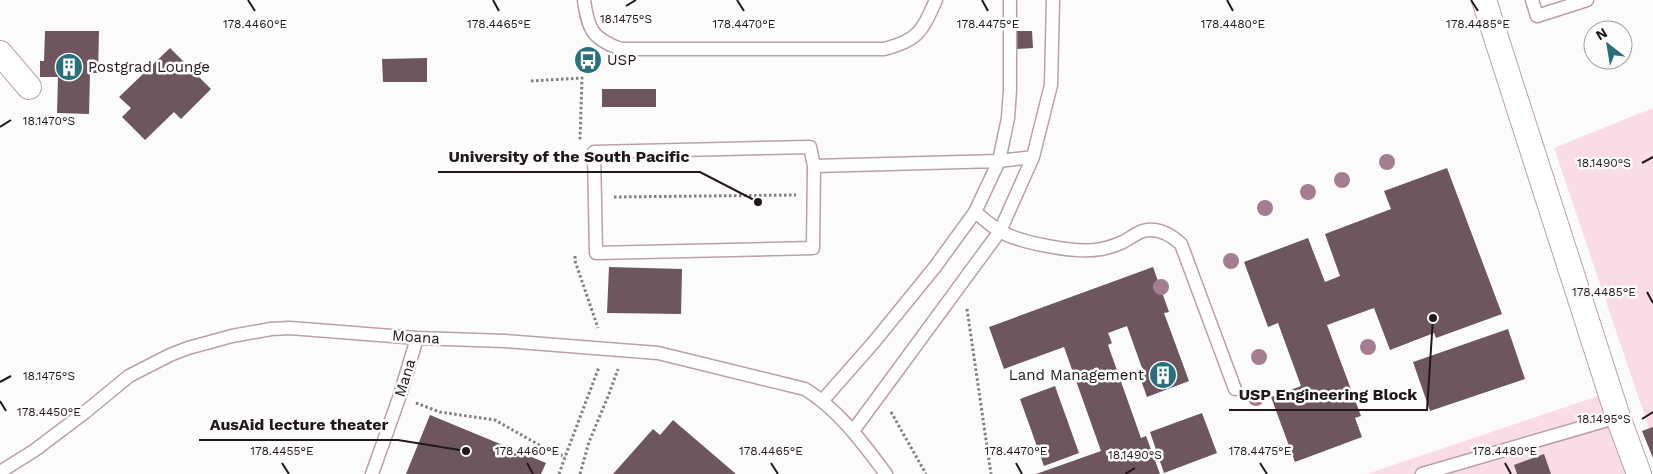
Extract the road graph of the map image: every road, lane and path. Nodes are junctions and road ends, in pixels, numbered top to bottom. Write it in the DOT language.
graph roads {
  1 [pos="584,0"];
  2 [pos="936,0"];
  3 [pos="1010,0"];
  4 [pos="1053,0"];
  5 [pos="1484,0"];
  6 [pos="1532,0"];
  7 [pos="1587,0"];
  8 [pos="0,53"];
  9 [pos="29,87"];
  10 [pos="1033,157"];
  11 [pos="998,161"];
  12 [pos="814,166"];
  13 [pos="813,195"];
  14 [pos="596,197"];
  15 [pos="976,212"];
  16 [pos="1000,231"];
  17 [pos="967,307"];
  18 [pos="417,338"];
  19 [pos="618,351"];
  20 [pos="1235,389"];
  21 [pos="399,398"];
  22 [pos="823,400"];
  23 [pos="1618,417"];
  24 [pos="853,431"];
  25 [pos="564,457"];
  26 [pos="0,472"];
  27 [pos="372,474"];
  28 [pos="560,474"];
  29 [pos="580,474"];
  30 [pos="886,474"];
  31 [pos="991,474"];
  32 [pos="1422,474"];
  33 [pos="1639,474"];
  1 -- 2 [label="lane"];
  3 -- 11 [label="lane"];
  4 -- 10 [label="lane"];
  5 -- 23 [label="street"];
  6 -- 7 [label="lane"];
  8 -- 9 [label="street"];
  10 -- 11 [label="lane"];
  10 -- 16 [label="lane"];
  11 -- 12 [label="lane"];
  11 -- 15 [label="lane"];
  12 -- 13 [label="lane"];
  12 -- 14 [label="lane"];
  13 -- 14 [label="path"];
  13 -- 14 [label="lane"];
  15 -- 16 [label="lane"];
  15 -- 22 [label="lane"];
  16 -- 20 [label="lane"];
  16 -- 24 [label="lane"];
  17 -- 31 [label="path"];
  18 -- 19 [label="lane, Moana"];
  18 -- 21 [label="lane, Mana"];
  18 -- 26 [label="lane, Moana"];
  19 -- 22 [label="lane, Moana"];
  19 -- 25 [label="path"];
  19 -- 29 [label="path"];
  21 -- 25 [label="path"];
  21 -- 27 [label="lane, Mana"];
  22 -- 24 [label="lane, Moana"];
  23 -- 32 [label="lane"];
  23 -- 33 [label="street"];
  24 -- 30 [label="lane, Moana"];
  25 -- 28 [label="path"];
}
